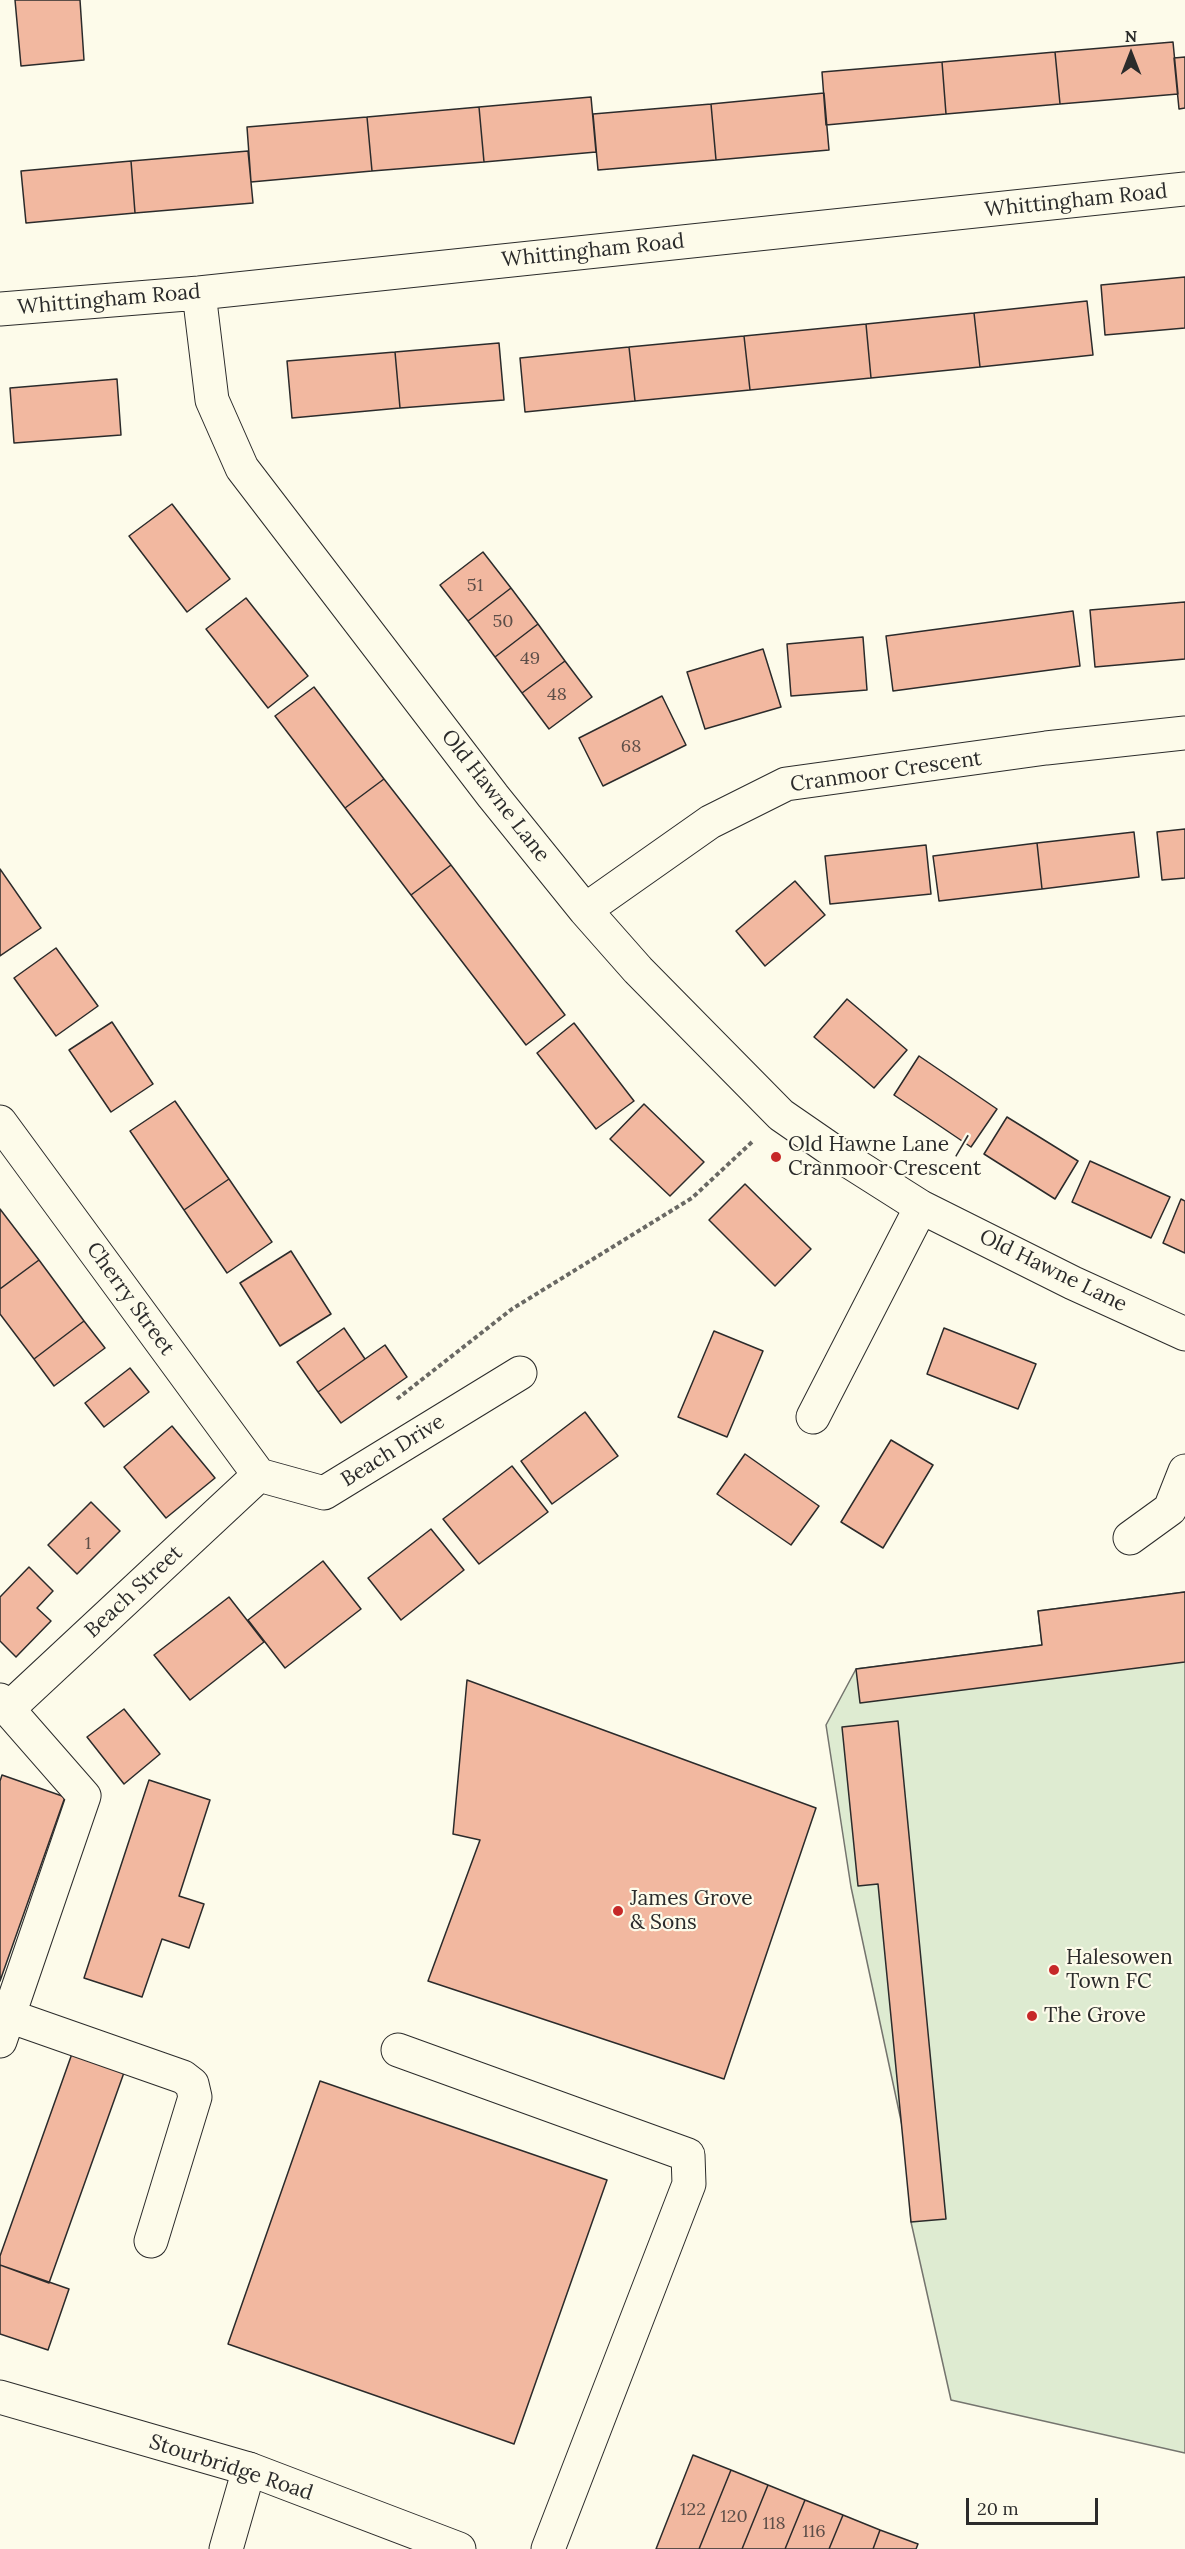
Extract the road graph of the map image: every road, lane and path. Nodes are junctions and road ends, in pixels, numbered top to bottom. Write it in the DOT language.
graph roads {
  1 [pos="1185,189"];
  2 [pos="200,293"];
  3 [pos="0,309"];
  4 [pos="1185,733"];
  5 [pos="585,910"];
  6 [pos="781,1115"];
  7 [pos="0,1122"];
  8 [pos="921,1207"];
  9 [pos="1185,1334"];
  10 [pos="520,1372"];
  11 [pos="393,1401"];
  12 [pos="813,1417"];
  13 [pos="1185,1471"];
  14 [pos="259,1475"];
  15 [pos="1130,1538"];
  16 [pos="4,1704"];
  17 [pos="4,2028"];
  18 [pos="398,2050"];
  19 [pos="151,2241"];
  20 [pos="0,2397"];
  21 [pos="249,2469"];
  22 [pos="226,2549"];
  23 [pos="459,2549"];
  24 [pos="548,2549"];
  1 -- 2 [label="main road, Whittingham Road"];
  2 -- 3 [label="main road, Whittingham Road"];
  2 -- 5 [label="main road, Old Hawne Lane"];
  4 -- 5 [label="main road, Cranmoor Crescent"];
  5 -- 6 [label="main road, Old Hawne Lane"];
  6 -- 8 [label="main road, Old Hawne Lane"];
  6 -- 11 [label="path"];
  7 -- 14 [label="main road, Cherry Street"];
  8 -- 9 [label="main road, Old Hawne Lane"];
  8 -- 12 [label="main road"];
  10 -- 14 [label="main road, Beach Drive"];
  13 -- 15 [label="main road"];
  14 -- 16 [label="main road, Beach Street"];
  16 -- 17 [label="main road"];
  17 -- 19 [label="main road"];
  18 -- 24 [label="main road"];
  20 -- 21 [label="main road, Stourbridge Road"];
  21 -- 22 [label="main road"];
  21 -- 23 [label="main road, Stourbridge Road"];
}
